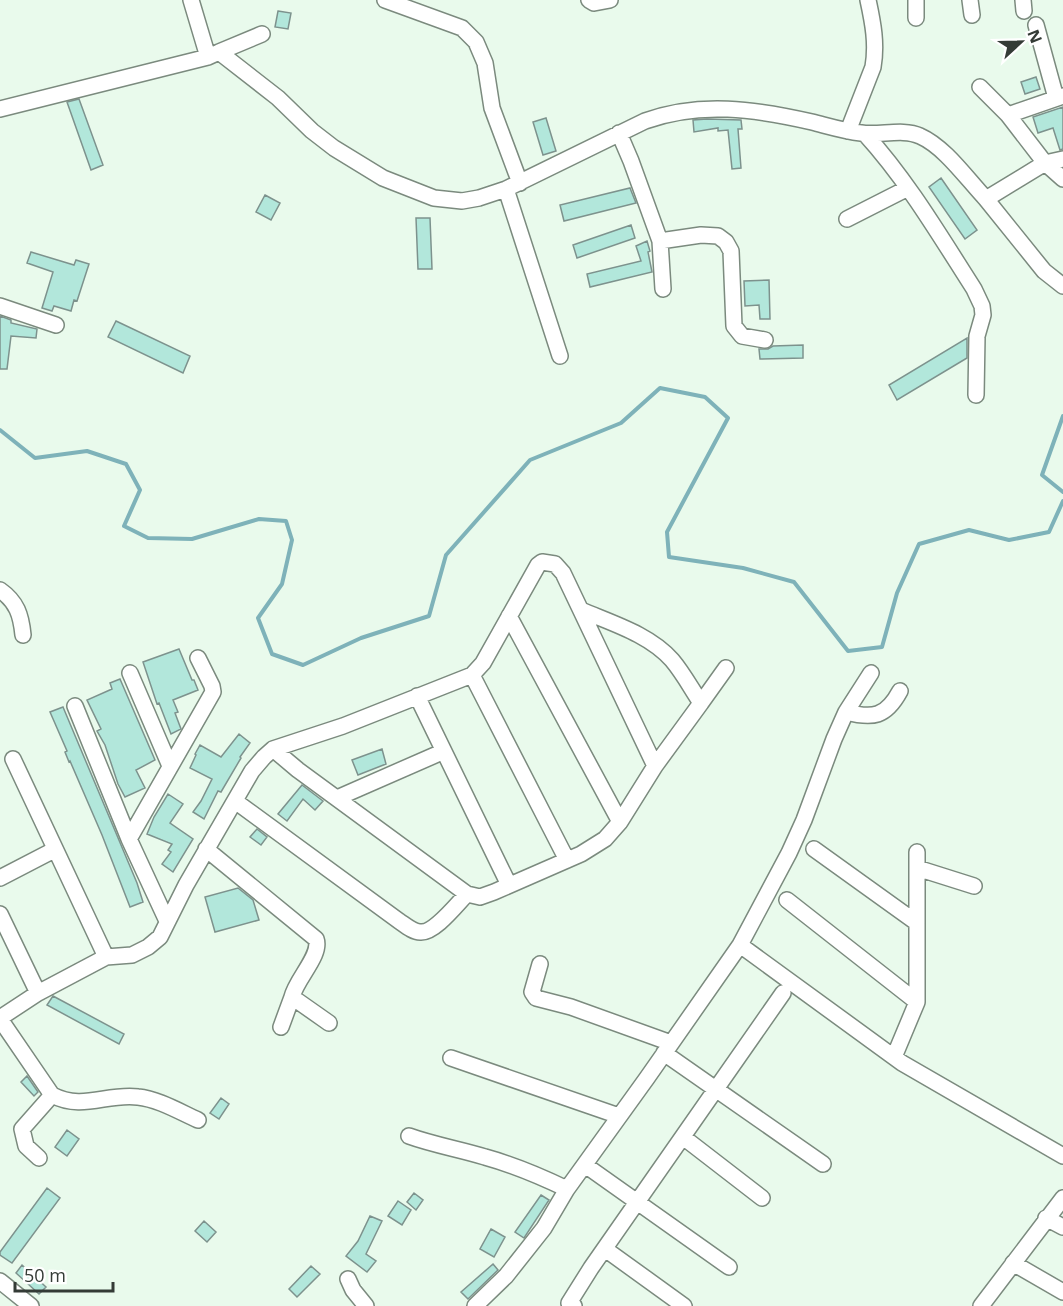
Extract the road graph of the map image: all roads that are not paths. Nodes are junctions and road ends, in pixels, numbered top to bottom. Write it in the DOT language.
graph roads {
  1 [pos="190,0"];
  2 [pos="385,0"];
  3 [pos="589,0"];
  4 [pos="610,0"];
  5 [pos="868,0"];
  6 [pos="916,0"];
  7 [pos="916,18"];
  8 [pos="1036,25"];
  9 [pos="262,34"];
  10 [pos="214,54"];
  11 [pos="980,87"];
  12 [pos="1060,97"];
  13 [pos="0,110"];
  14 [pos="1008,115"];
  15 [pos="848,131"];
  16 [pos="619,133"];
  17 [pos="865,134"];
  18 [pos="1063,159"];
  19 [pos="1045,163"];
  20 [pos="1063,179"];
  21 [pos="513,186"];
  22 [pos="908,188"];
  23 [pos="986,199"];
  24 [pos="846,219"];
  25 [pos="660,241"];
  26 [pos="1063,286"];
  27 [pos="663,289"];
  28 [pos="0,306"];
  29 [pos="56,325"];
  30 [pos="765,340"];
  31 [pos="560,356"];
  32 [pos="976,395"];
  33 [pos="0,590"];
  34 [pos="580,610"];
  35 [pos="509,616"];
  36 [pos="23,635"];
  37 [pos="198,658"];
  38 [pos="726,668"];
  39 [pos="130,673"];
  40 [pos="871,674"];
  41 [pos="472,675"];
  42 [pos="900,691"];
  43 [pos="417,696"];
  44 [pos="701,703"];
  45 [pos="75,706"];
  46 [pos="846,712"];
  47 [pos="273,749"];
  48 [pos="442,752"];
  49 [pos="13,759"];
  50 [pos="170,766"];
  51 [pos="655,766"];
  52 [pos="337,798"];
  53 [pos="235,801"];
  54 [pos="620,822"];
  55 [pos="129,839"];
  56 [pos="207,849"];
  57 [pos="814,849"];
  58 [pos="54,850"];
  59 [pos="917,852"];
  60 [pos="567,860"];
  61 [pos="917,868"];
  62 [pos="0,878"];
  63 [pos="509,885"];
  64 [pos="974,886"];
  65 [pos="467,894"];
  66 [pos="786,900"];
  67 [pos="0,914"];
  68 [pos="167,921"];
  69 [pos="917,923"];
  70 [pos="740,945"];
  71 [pos="106,957"];
  72 [pos="540,964"];
  73 [pos="38,993"];
  74 [pos="783,993"];
  75 [pos="291,997"];
  76 [pos="917,1002"];
  77 [pos="0,1018"];
  78 [pos="329,1023"];
  79 [pos="281,1027"];
  80 [pos="668,1048"];
  81 [pos="894,1057"];
  82 [pos="450,1058"];
  83 [pos="716,1089"];
  84 [pos="52,1095"];
  85 [pos="619,1116"];
  86 [pos="198,1120"];
  87 [pos="409,1136"];
  88 [pos="683,1137"];
  89 [pos="1063,1156"];
  90 [pos="39,1158"];
  91 [pos="823,1164"];
  92 [pos="585,1165"];
  93 [pos="567,1189"];
  94 [pos="762,1198"];
  95 [pos="1063,1198"];
  96 [pos="638,1203"];
  97 [pos="1046,1218"];
  98 [pos="1063,1227"];
  99 [pos="605,1249"];
  100 [pos="1013,1263"];
  101 [pos="729,1267"];
  102 [pos="348,1279"];
  103 [pos="0,1281"];
  104 [pos="1063,1292"];
  105 [pos="32,1306"];
  106 [pos="366,1306"];
  107 [pos="475,1306"];
  108 [pos="574,1306"];
  109 [pos="684,1306"];
  110 [pos="981,1306"];
  1 -- 10 [label="street"];
  2 -- 21 [label="street"];
  3 -- 4 [label="street"];
  5 -- 15 [label="street"];
  6 -- 7 [label="street"];
  8 -- 12 [label="street"];
  9 -- 10 [label="street"];
  10 -- 13 [label="street"];
  10 -- 21 [label="street"];
  11 -- 14 [label="street"];
  12 -- 14 [label="street"];
  14 -- 19 [label="street"];
  15 -- 16 [label="street"];
  15 -- 17 [label="street"];
  16 -- 21 [label="street"];
  16 -- 25 [label="street"];
  17 -- 22 [label="street"];
  17 -- 23 [label="street"];
  18 -- 19 [label="street"];
  19 -- 20 [label="street"];
  19 -- 23 [label="street"];
  21 -- 31 [label="street"];
  22 -- 24 [label="street"];
  22 -- 32 [label="street"];
  23 -- 26 [label="street"];
  25 -- 27 [label="street"];
  25 -- 30 [label="street"];
  28 -- 29 [label="street"];
  33 -- 36 [label="street"];
  34 -- 35 [label="street"];
  34 -- 44 [label="street"];
  34 -- 51 [label="street"];
  35 -- 41 [label="street"];
  35 -- 54 [label="street"];
  37 -- 50 [label="street"];
  38 -- 44 [label="street"];
  39 -- 50 [label="street"];
  40 -- 46 [label="street"];
  41 -- 43 [label="street"];
  41 -- 60 [label="street"];
  42 -- 46 [label="street"];
  43 -- 47 [label="street"];
  43 -- 48 [label="street"];
  44 -- 51 [label="street"];
  45 -- 55 [label="street"];
  46 -- 70 [label="street"];
  47 -- 52 [label="street"];
  47 -- 53 [label="street"];
  48 -- 52 [label="street"];
  48 -- 63 [label="street"];
  49 -- 58 [label="street"];
  50 -- 55 [label="street"];
  51 -- 54 [label="street"];
  52 -- 65 [label="street"];
  53 -- 56 [label="street"];
  53 -- 65 [label="street"];
  54 -- 60 [label="street"];
  55 -- 68 [label="street"];
  56 -- 68 [label="street"];
  56 -- 75 [label="street"];
  57 -- 69 [label="street"];
  58 -- 62 [label="street"];
  58 -- 71 [label="street"];
  59 -- 61 [label="street"];
  60 -- 63 [label="street"];
  61 -- 64 [label="street"];
  61 -- 69 [label="street"];
  63 -- 65 [label="street"];
  66 -- 76 [label="street"];
  67 -- 73 [label="street"];
  68 -- 71 [label="street"];
  69 -- 76 [label="street"];
  70 -- 80 [label="street"];
  70 -- 81 [label="street"];
  71 -- 73 [label="street"];
  72 -- 80 [label="street"];
  73 -- 77 [label="street"];
  74 -- 83 [label="street"];
  75 -- 78 [label="street"];
  75 -- 79 [label="street"];
  76 -- 81 [label="street"];
  77 -- 84 [label="street"];
  80 -- 83 [label="street"];
  80 -- 85 [label="street"];
  81 -- 89 [label="street"];
  82 -- 85 [label="street"];
  83 -- 88 [label="street"];
  83 -- 91 [label="street"];
  84 -- 86 [label="street"];
  84 -- 90 [label="street"];
  85 -- 92 [label="street"];
  87 -- 93 [label="street"];
  88 -- 94 [label="street"];
  88 -- 96 [label="street"];
  92 -- 93 [label="street"];
  92 -- 96 [label="street"];
  93 -- 107 [label="street"];
  95 -- 97 [label="street"];
  96 -- 99 [label="street"];
  96 -- 101 [label="street"];
  97 -- 98 [label="street"];
  97 -- 100 [label="street"];
  99 -- 108 [label="street"];
  99 -- 109 [label="street"];
  100 -- 104 [label="street"];
  100 -- 110 [label="street"];
  102 -- 106 [label="street"];
  103 -- 105 [label="street"];
}
